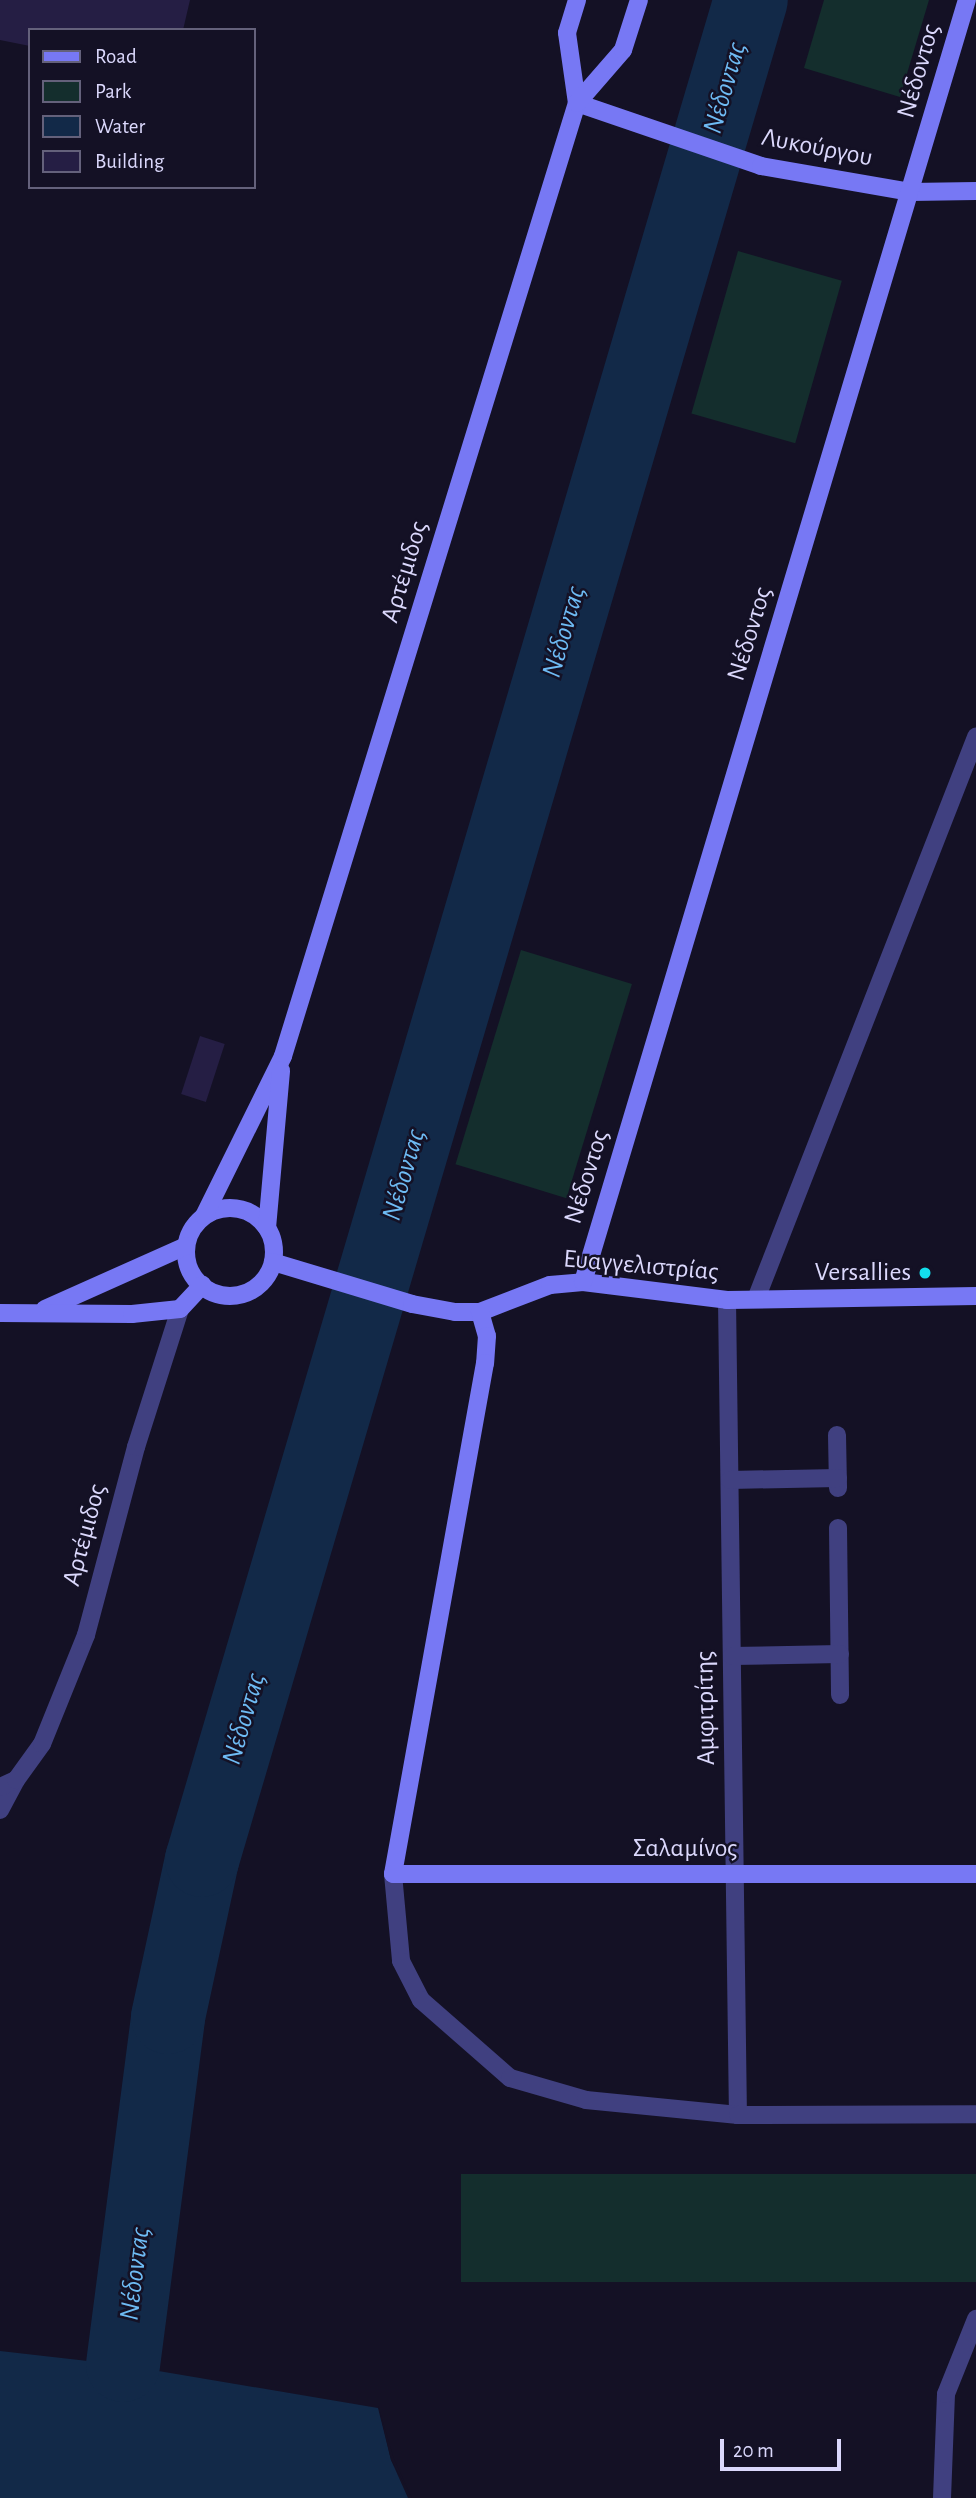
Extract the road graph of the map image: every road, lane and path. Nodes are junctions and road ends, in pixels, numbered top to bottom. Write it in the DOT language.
graph roads {
  1 [pos="577,0"];
  2 [pos="639,0"];
  3 [pos="967,0"];
  4 [pos="577,103"];
  5 [pos="976,191"];
  6 [pos="910,192"];
  7 [pos="976,737"];
  8 [pos="972,758"];
  9 [pos="283,1056"];
  10 [pos="204,1216"];
  11 [pos="267,1228"];
  12 [pos="186,1246"];
  13 [pos="273,1262"];
  14 [pos="583,1282"];
  15 [pos="202,1285"];
  16 [pos="976,1296"];
  17 [pos="756,1299"];
  18 [pos="727,1300"];
  19 [pos="180,1309"];
  20 [pos="41,1310"];
  21 [pos="480,1312"];
  22 [pos="0,1313"];
  23 [pos="837,1435"];
  24 [pos="730,1480"];
  25 [pos="838,1528"];
  26 [pos="840,1654"];
  27 [pos="732,1656"];
  28 [pos="840,1695"];
  29 [pos="8,1784"];
  30 [pos="0,1810"];
  31 [pos="393,1874"];
  32 [pos="976,1874"];
  33 [pos="735,1876"];
  34 [pos="976,2114"];
  35 [pos="738,2115"];
  36 [pos="976,2319"];
  37 [pos="942,2498"];
  1 -- 4 [label="street, Αρτέμιδος"];
  2 -- 4 [label="street, Αρτέμιδος"];
  3 -- 6 [label="street, Νέδοντος"];
  4 -- 6 [label="street, Λυκούργου"];
  4 -- 9 [label="street, Αρτέμιδος"];
  5 -- 6 [label="street, Λυκούργου"];
  6 -- 14 [label="street, Νέδοντος"];
  7 -- 8 [label="street"];
  8 -- 17 [label="street"];
  9 -- 10 [label="street, Αρτέμιδος"];
  9 -- 11 [label="street, Αρτέμιδος"];
  10 -- 11 [label="street"];
  10 -- 12 [label="street, Αρτέμιδος"];
  11 -- 13 [label="street, Αρτέμιδος"];
  12 -- 15 [label="street"];
  12 -- 20 [label="street"];
  13 -- 15 [label="street"];
  13 -- 21 [label="street, Ευαγγελιστρίας"];
  14 -- 18 [label="street, Ευαγγελιστρίας"];
  14 -- 21 [label="street, Ευαγγελιστρίας"];
  15 -- 19 [label="street, Αρτέμιδος"];
  16 -- 17 [label="street, Ευαγγελιστρίας"];
  17 -- 18 [label="street, Ευαγγελιστρίας"];
  18 -- 24 [label="street, Αμφιτρίτης"];
  19 -- 20 [label="street"];
  19 -- 29 [label="street, Αρτέμιδος"];
  20 -- 22 [label="street"];
  21 -- 31 [label="street"];
  23 -- 24 [label="street"];
  24 -- 27 [label="street, Αμφιτρίτης"];
  25 -- 26 [label="street"];
  26 -- 27 [label="street"];
  26 -- 28 [label="street"];
  27 -- 33 [label="street, Αμφιτρίτης"];
  29 -- 30 [label="street, Αρτέμιδος"];
  31 -- 33 [label="street, Σαλαμίνος"];
  31 -- 35 [label="street"];
  32 -- 33 [label="street, Σαλαμίνος"];
  33 -- 35 [label="street, Αμφιτρίτης"];
  34 -- 35 [label="street"];
  36 -- 37 [label="street"];
}
